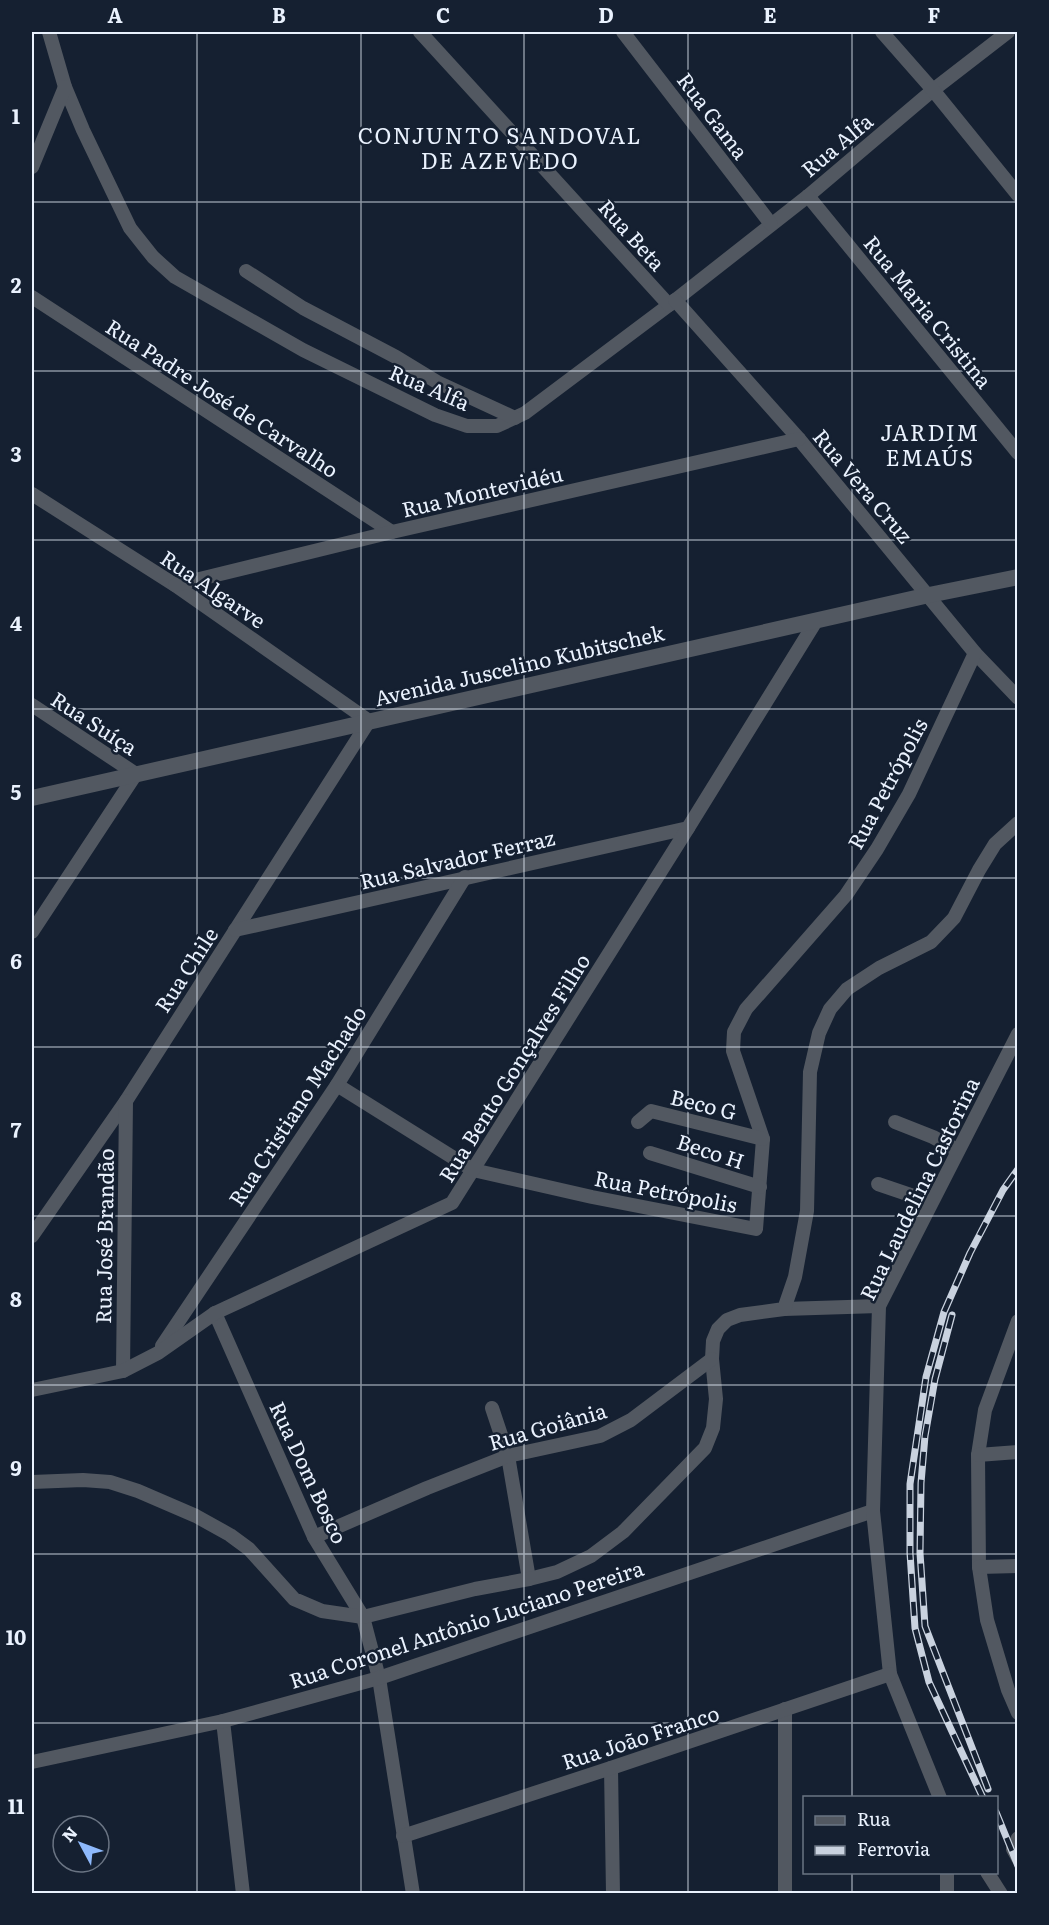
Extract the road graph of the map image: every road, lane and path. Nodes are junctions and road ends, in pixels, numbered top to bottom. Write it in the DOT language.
graph roads {
  1 [pos="49,32"];
  2 [pos="420,32"];
  3 [pos="623,32"];
  4 [pos="882,32"];
  5 [pos="1008,32"];
  6 [pos="65,87"];
  7 [pos="933,90"];
  8 [pos="32,167"];
  9 [pos="1017,195"];
  10 [pos="808,196"];
  11 [pos="771,224"];
  12 [pos="246,271"];
  13 [pos="32,297"];
  14 [pos="672,303"];
  15 [pos="514,418"];
  16 [pos="800,440"];
  17 [pos="1017,453"];
  18 [pos="32,494"];
  19 [pos="392,532"];
  20 [pos="1017,577"];
  21 [pos="175,585"];
  22 [pos="929,595"];
  23 [pos="816,621"];
  24 [pos="975,653"];
  25 [pos="1017,698"];
  26 [pos="32,705"];
  27 [pos="369,721"];
  28 [pos="136,774"];
  29 [pos="32,798"];
  30 [pos="1017,823"];
  31 [pos="688,828"];
  32 [pos="465,877"];
  33 [pos="235,930"];
  34 [pos="32,932"];
  35 [pos="1017,1034"];
  36 [pos="337,1085"];
  37 [pos="126,1101"];
  38 [pos="638,1122"];
  39 [pos="895,1122"];
  40 [pos="763,1140"];
  41 [pos="957,1150"];
  42 [pos="650,1153"];
  43 [pos="473,1170"];
  44 [pos="878,1184"];
  45 [pos="760,1187"];
  46 [pos="931,1202"];
  47 [pos="32,1236"];
  48 [pos="879,1306"];
  49 [pos="784,1309"];
  50 [pos="215,1313"];
  51 [pos="1017,1322"];
  52 [pos="158,1353"];
  53 [pos="712,1359"];
  54 [pos="123,1371"];
  55 [pos="32,1390"];
  56 [pos="492,1408"];
  57 [pos="1017,1452"];
  58 [pos="978,1455"];
  59 [pos="508,1456"];
  60 [pos="32,1482"];
  61 [pos="873,1510"];
  62 [pos="314,1538"];
  63 [pos="1017,1566"];
  64 [pos="980,1567"];
  65 [pos="529,1579"];
  66 [pos="363,1617"];
  67 [pos="890,1674"];
  68 [pos="379,1678"];
  69 [pos="1013,1690"];
  70 [pos="785,1709"];
  71 [pos="1017,1713"];
  72 [pos="223,1720"];
  73 [pos="32,1762"];
  74 [pos="611,1768"];
  75 [pos="940,1796"];
  76 [pos="403,1836"];
  77 [pos="1017,1838"];
  78 [pos="1017,1858"];
  79 [pos="947,1874"];
  80 [pos="988,1874"];
  81 [pos="243,1893"];
  82 [pos="413,1893"];
  83 [pos="613,1893"];
  84 [pos="785,1893"];
  85 [pos="947,1893"];
  86 [pos="1001,1893"];
  1 -- 6 [label="street, Rua Alfa"];
  2 -- 14 [label="street, Rua Beta"];
  3 -- 11 [label="street, Rua Gama"];
  4 -- 7 [label="street"];
  5 -- 7 [label="street, Rua Alfa"];
  6 -- 8 [label="street"];
  6 -- 15 [label="street, Rua Alfa"];
  7 -- 9 [label="street"];
  7 -- 10 [label="street, Rua Alfa"];
  10 -- 11 [label="street, Rua Alfa"];
  10 -- 17 [label="street, Rua Maria Cristina"];
  11 -- 14 [label="street, Rua Alfa"];
  12 -- 15 [label="street"];
  13 -- 19 [label="street, Rua Padre José de Carvalho"];
  14 -- 15 [label="street, Rua Alfa"];
  14 -- 16 [label="street, Rua Vera Cruz"];
  16 -- 19 [label="street, Rua Montevidéu"];
  16 -- 22 [label="street, Rua Vera Cruz"];
  18 -- 21 [label="street, Rua Algarve"];
  19 -- 21 [label="street, Rua Montevidéu"];
  20 -- 22 [label="street, Avenida Juscelino Kubitschek"];
  21 -- 27 [label="street, Rua Algarve"];
  22 -- 23 [label="street, Avenida Juscelino Kubitschek"];
  22 -- 24 [label="street, Rua Vera Cruz"];
  23 -- 27 [label="street, Avenida Juscelino Kubitschek"];
  23 -- 31 [label="street, Rua Bento Gonçalves Filho"];
  24 -- 25 [label="street, Rua Vera Cruz"];
  24 -- 40 [label="street, Rua Petrópolis"];
  26 -- 28 [label="street, Rua Suíça"];
  27 -- 28 [label="street, Avenida Juscelino Kubitschek"];
  27 -- 33 [label="street, Rua Chile"];
  28 -- 29 [label="street, Avenida Juscelino Kubitschek"];
  28 -- 34 [label="street"];
  30 -- 49 [label="street"];
  31 -- 32 [label="street, Rua Salvador Ferraz"];
  31 -- 43 [label="street, Rua Bento Gonçalves Filho"];
  32 -- 33 [label="street, Rua Salvador Ferraz"];
  32 -- 36 [label="street, Rua Cristiano Machado"];
  33 -- 37 [label="street, Rua Chile"];
  35 -- 41 [label="street, Rua Laudelina Castorina"];
  36 -- 43 [label="street, Rua Petrópolis"];
  36 -- 52 [label="street, Rua Cristiano Machado"];
  37 -- 47 [label="street, Rua Chile"];
  37 -- 54 [label="street, Rua José Brandão"];
  38 -- 40 [label="street, Beco G"];
  39 -- 41 [label="street"];
  40 -- 45 [label="street, Rua Petrópolis"];
  41 -- 46 [label="street, Rua Laudelina Castorina"];
  42 -- 45 [label="street, Beco H"];
  43 -- 45 [label="street, Rua Petrópolis"];
  43 -- 50 [label="street, Rua Bento Gonçalves Filho"];
  44 -- 46 [label="street"];
  46 -- 48 [label="street, Rua Laudelina Castorina"];
  48 -- 49 [label="street"];
  48 -- 61 [label="street, Rua Laudelina Castorina"];
  49 -- 53 [label="street"];
  50 -- 52 [label="street, Rua Bento Gonçalves Filho"];
  50 -- 62 [label="street, Rua Dom Bosco"];
  51 -- 58 [label="street"];
  52 -- 54 [label="street, Rua Bento Gonçalves Filho"];
  53 -- 59 [label="street, Rua Goiânia"];
  53 -- 65 [label="street"];
  54 -- 55 [label="street, Rua Bento Gonçalves Filho"];
  56 -- 59 [label="street"];
  57 -- 58 [label="street"];
  58 -- 64 [label="street"];
  59 -- 62 [label="street, Rua Goiânia"];
  59 -- 65 [label="street"];
  60 -- 66 [label="street"];
  61 -- 67 [label="street, Rua Laudelina Castorina"];
  61 -- 68 [label="street, Rua Coronel Antônio Luciano Pereira"];
  62 -- 66 [label="street, Rua Dom Bosco"];
  63 -- 64 [label="street"];
  64 -- 69 [label="street"];
  65 -- 66 [label="street"];
  66 -- 68 [label="street, Rua Dom Bosco"];
  67 -- 70 [label="street, Rua João Franco"];
  67 -- 75 [label="street, Rua Laudelina Castorina"];
  68 -- 72 [label="street, Rua Coronel Antônio Luciano Pereira"];
  68 -- 76 [label="street, Rua Dom Bosco"];
  69 -- 71 [label="street"];
  70 -- 74 [label="street, Rua João Franco"];
  70 -- 84 [label="street"];
  72 -- 73 [label="street, Rua Coronel Antônio Luciano Pereira"];
  72 -- 81 [label="street"];
  74 -- 76 [label="street, Rua João Franco"];
  74 -- 83 [label="street"];
  76 -- 82 [label="street, Rua Dom Bosco"];
  77 -- 78 [label="street"];
  79 -- 85 [label="street"];
  80 -- 86 [label="street"];
}
